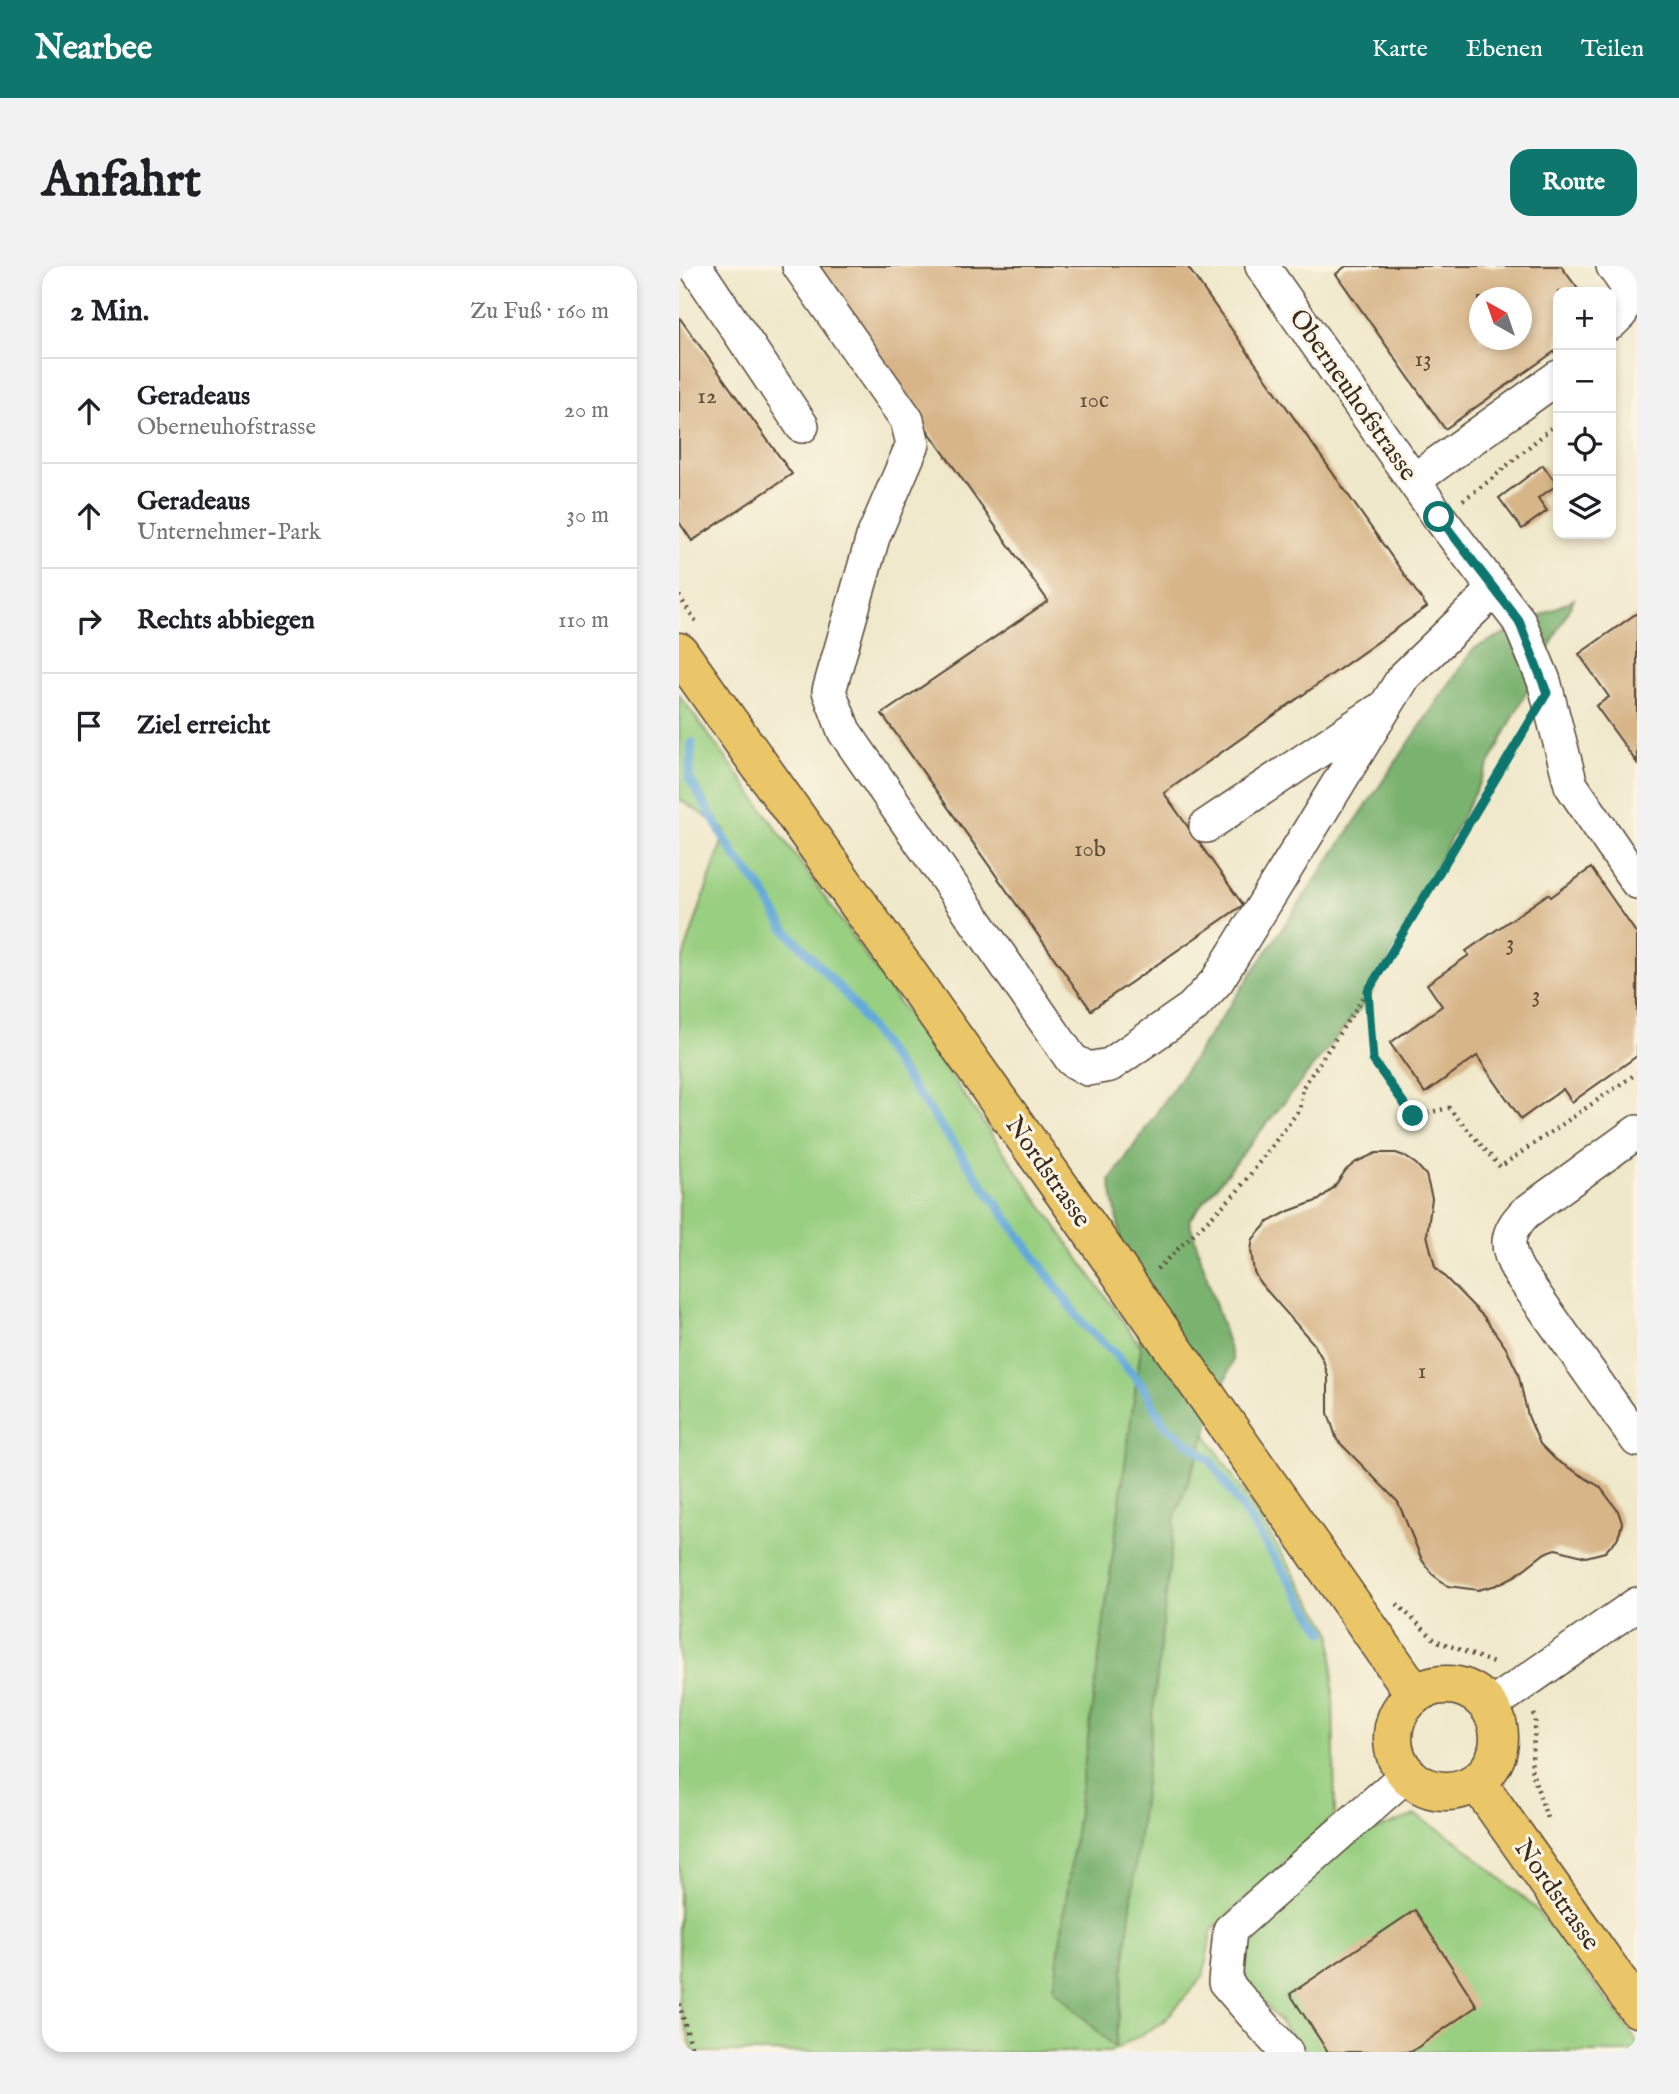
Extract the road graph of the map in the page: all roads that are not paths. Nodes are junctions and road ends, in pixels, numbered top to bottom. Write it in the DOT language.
graph roads {
  1 [pos="695,266"];
  2 [pos="799,266"];
  3 [pos="1262,266"];
  4 [pos="1613,266"];
  5 [pos="1616,318"];
  6 [pos="1553,381"];
  7 [pos="802,426"];
  8 [pos="1414,480"];
  9 [pos="1494,590"];
  10 [pos="679,652"];
  11 [pos="1386,706"];
  12 [pos="1206,826"];
  13 [pos="1637,882"];
  14 [pos="1637,1132"];
  15 [pos="1637,1440"];
  16 [pos="1637,1604"];
  17 [pos="1415,1694"];
  18 [pos="1489,1707"];
  19 [pos="1406,1775"];
  20 [pos="1477,1782"];
  21 [pos="1637,2008"];
  22 [pos="1286,2052"];
  1 -- 7 [label="street"];
  2 -- 11 [label="street"];
  3 -- 8 [label="street, Oberneuhofstrasse"];
  4 -- 5 [label="street"];
  6 -- 8 [label="street"];
  8 -- 9 [label="street, Oberneuhofstrasse"];
  9 -- 11 [label="street"];
  9 -- 13 [label="street, Oberneuhofstrasse"];
  10 -- 17 [label="main road, Nordstrasse"];
  11 -- 12 [label="street"];
  14 -- 15 [label="street"];
  16 -- 18 [label="street"];
  17 -- 18 [label="main road"];
  17 -- 19 [label="main road"];
  18 -- 20 [label="main road"];
  19 -- 20 [label="main road"];
  19 -- 22 [label="street"];
  20 -- 21 [label="main road, Nordstrasse"];
}
